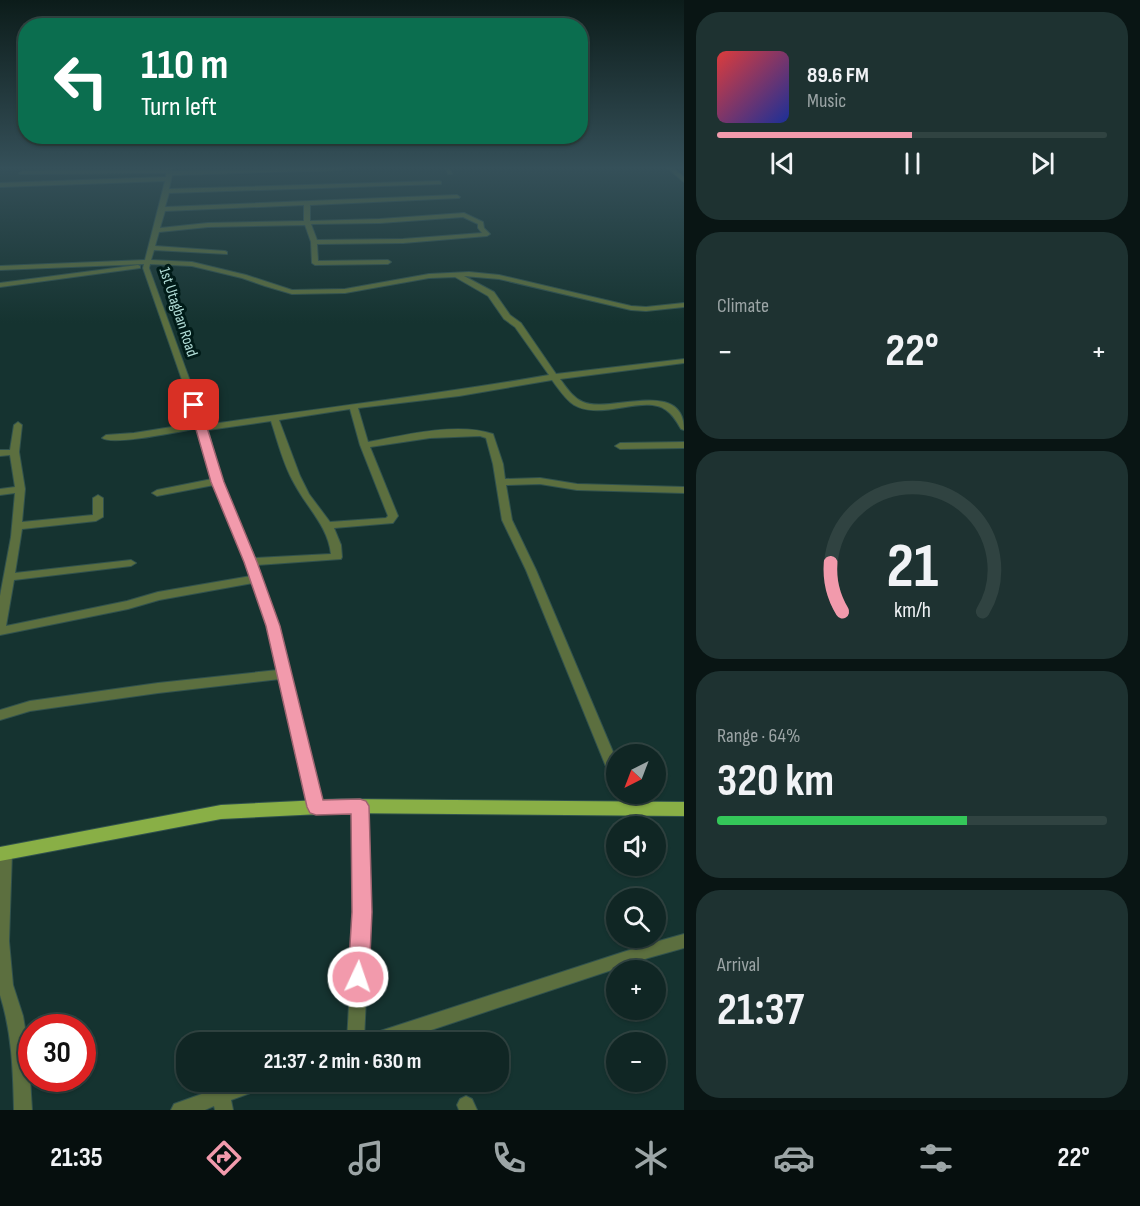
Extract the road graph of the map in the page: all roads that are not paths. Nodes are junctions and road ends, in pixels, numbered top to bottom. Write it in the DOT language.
graph roads {
  1 [pos="159,220"];
  2 [pos="397,220"];
  3 [pos="477,220"];
  4 [pos="307,222"];
  5 [pos="156,230"];
  6 [pos="314,242"];
  7 [pos="150,248"];
  8 [pos="225,253"];
  9 [pos="388,262"];
  10 [pos="147,264"];
  11 [pos="0,268"];
  12 [pos="455,274"];
  13 [pos="0,285"];
  14 [pos="684,305"];
  15 [pos="684,361"];
  16 [pos="554,377"];
  17 [pos="353,406"];
  18 [pos="274,418"];
  19 [pos="18,425"];
  20 [pos="202,426"];
  21 [pos="684,427"];
  22 [pos="106,438"];
  23 [pos="365,445"];
  24 [pos="684,445"];
  25 [pos="620,446"];
  26 [pos="14,452"];
  27 [pos="0,453"];
  28 [pos="217,482"];
  29 [pos="501,482"];
  30 [pos="20,489"];
  31 [pos="684,489"];
  32 [pos="0,492"];
  33 [pos="157,493"];
  34 [pos="98,498"];
  35 [pos="329,525"];
  36 [pos="17,526"];
  37 [pos="250,562"];
  38 [pos="131,563"];
  39 [pos="9,577"];
  40 [pos="255,579"];
  41 [pos="3,596"];
  42 [pos="0,629"];
  43 [pos="285,674"];
  44 [pos="0,715"];
  45 [pos="606,750"];
  46 [pos="606,800"];
  47 [pos="652,804"];
  48 [pos="360,806"];
  49 [pos="316,807"];
  50 [pos="684,809"];
  51 [pos="2,853"];
  52 [pos="684,941"];
  53 [pos="356,1032"];
  54 [pos="401,1032"];
  55 [pos="240,1092"];
  56 [pos="222,1102"];
  57 [pos="23,1110"];
  58 [pos="180,1110"];
  1 -- 5 [label="street, 1st Utagban Road"];
  2 -- 4 [label="street"];
  3 -- 6 [label="street"];
  4 -- 5 [label="street"];
  4 -- 6 [label="street"];
  5 -- 7 [label="street, 1st Utagban Road"];
  6 -- 9 [label="street"];
  7 -- 8 [label="street"];
  7 -- 10 [label="street, 1st Utagban Road"];
  10 -- 11 [label="street"];
  10 -- 12 [label="street"];
  10 -- 13 [label="street"];
  10 -- 20 [label="street, 1st Utagban Road"];
  12 -- 14 [label="street"];
  12 -- 16 [label="street"];
  15 -- 16 [label="street"];
  16 -- 17 [label="street"];
  16 -- 21 [label="street"];
  17 -- 18 [label="street"];
  17 -- 23 [label="street"];
  18 -- 20 [label="street"];
  18 -- 35 [label="street"];
  19 -- 26 [label="street"];
  20 -- 22 [label="street"];
  20 -- 28 [label="street, 1st Utagban Road"];
  23 -- 29 [label="street"];
  23 -- 35 [label="street"];
  24 -- 25 [label="street"];
  26 -- 27 [label="street"];
  26 -- 30 [label="street"];
  28 -- 33 [label="street"];
  28 -- 37 [label="street, 1st Utagban Road"];
  29 -- 31 [label="street"];
  29 -- 45 [label="street"];
  30 -- 32 [label="street"];
  30 -- 36 [label="street"];
  34 -- 36 [label="street"];
  35 -- 37 [label="street"];
  36 -- 39 [label="street"];
  37 -- 40 [label="street, 1st Utagban Road"];
  38 -- 39 [label="street"];
  39 -- 41 [label="street"];
  40 -- 42 [label="street"];
  40 -- 43 [label="street, 1st Utagban Road"];
  41 -- 42 [label="street"];
  43 -- 44 [label="street"];
  43 -- 49 [label="street, 1st Utagban Road"];
  46 -- 48 [label="main road"];
  47 -- 50 [label="main road"];
  48 -- 49 [label="main road"];
  48 -- 53 [label="street"];
  49 -- 51 [label="main road"];
  51 -- 57 [label="street"];
  52 -- 54 [label="street"];
  55 -- 56 [label="street"];
  56 -- 58 [label="street"];
}
